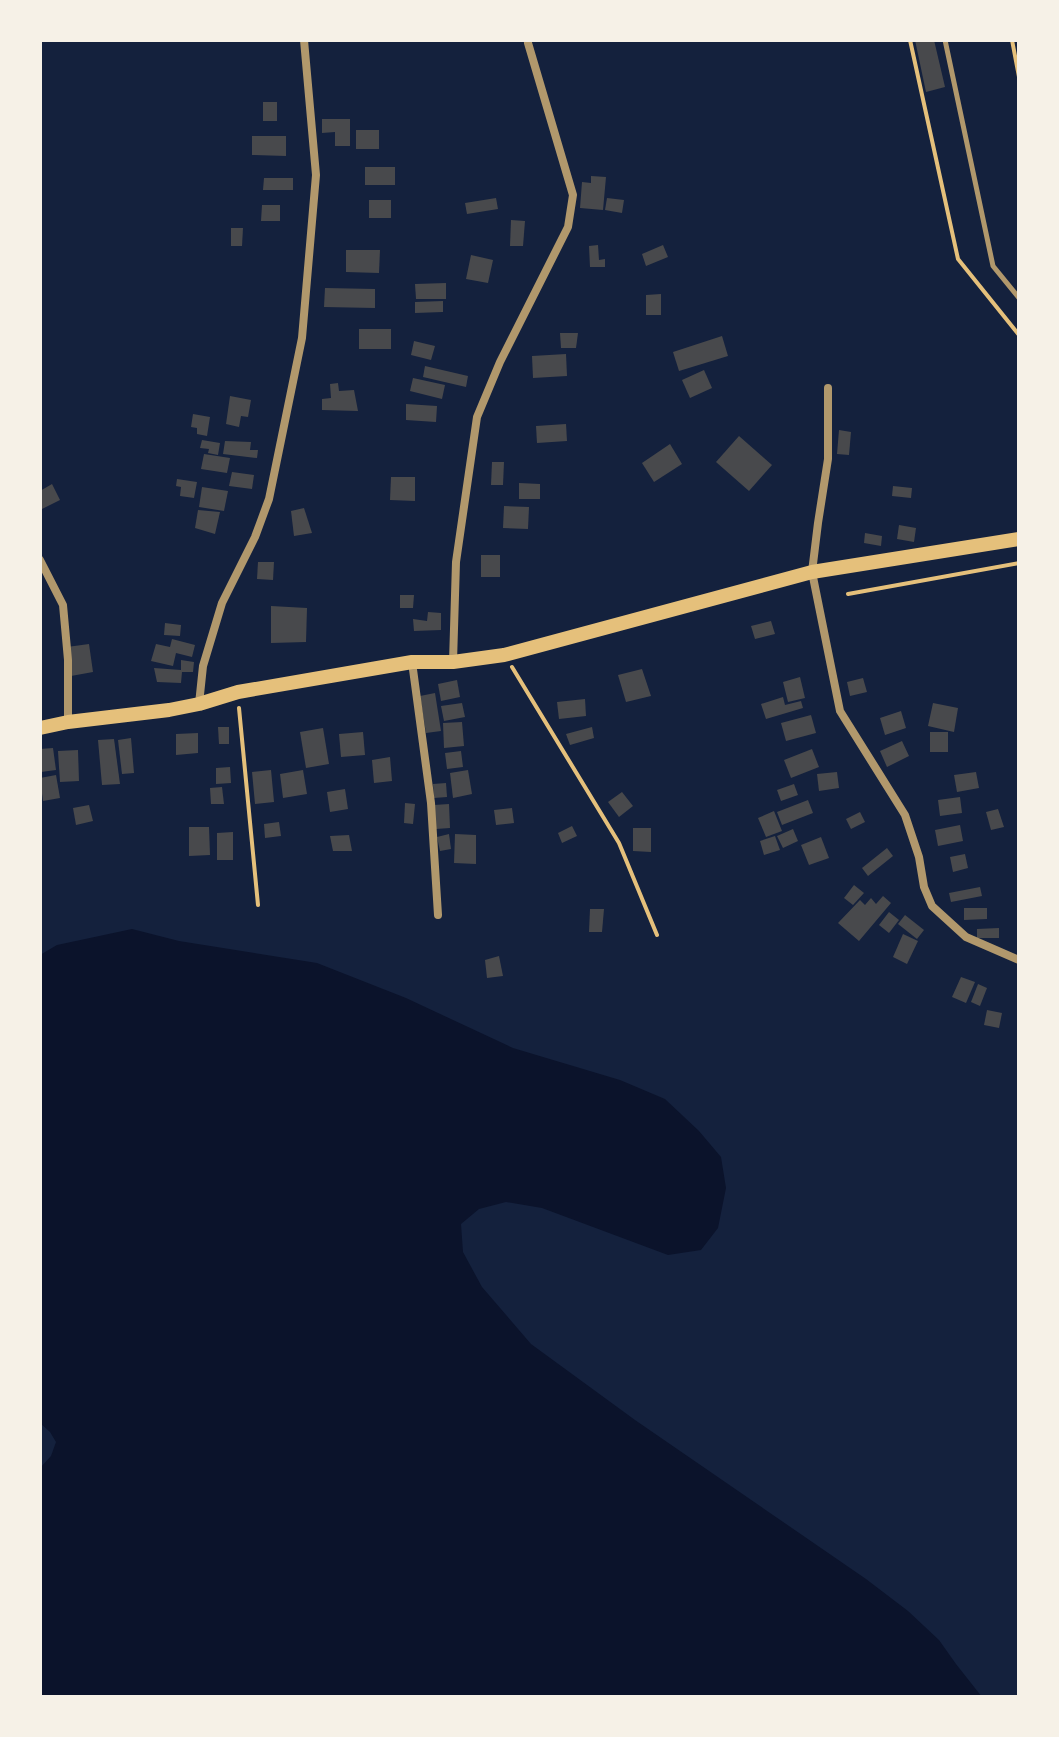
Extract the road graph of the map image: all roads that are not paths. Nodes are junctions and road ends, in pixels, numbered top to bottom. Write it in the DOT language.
graph roads {
  1 [pos="304,40"];
  2 [pos="945,40"];
  3 [pos="528,43"];
  4 [pos="1019,298"];
  5 [pos="828,388"];
  6 [pos="1019,539"];
  7 [pos="40,560"];
  8 [pos="812,572"];
  9 [pos="412,662"];
  10 [pos="453,662"];
  11 [pos="199,704"];
  12 [pos="68,722"];
  13 [pos="40,728"];
  14 [pos="438,915"];
  15 [pos="1019,960"];
  1 -- 11 [label="street"];
  2 -- 4 [label="lane"];
  3 -- 10 [label="street"];
  5 -- 8 [label="street"];
  6 -- 8 [label="main road"];
  7 -- 12 [label="street"];
  8 -- 10 [label="main road"];
  8 -- 15 [label="street"];
  9 -- 10 [label="main road"];
  9 -- 11 [label="main road"];
  9 -- 14 [label="street"];
  11 -- 12 [label="main road"];
  12 -- 13 [label="main road"];
}
